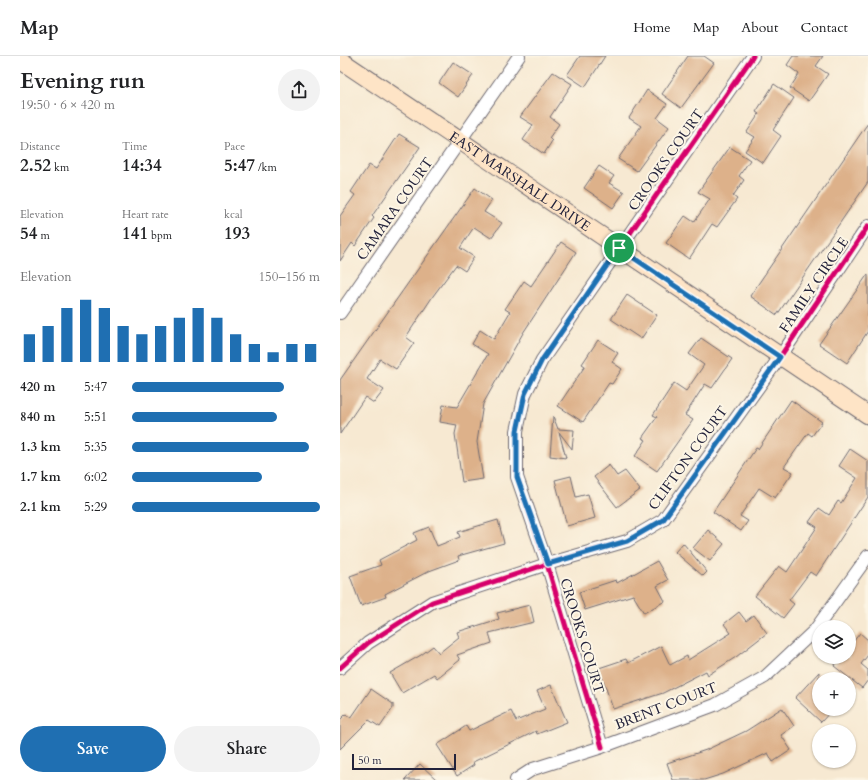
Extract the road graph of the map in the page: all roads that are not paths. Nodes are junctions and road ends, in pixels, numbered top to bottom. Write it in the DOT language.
graph roads {
  1 [pos="519,56"];
  2 [pos="753,56"];
  3 [pos="340,60"];
  4 [pos="460,141"];
  5 [pos="868,226"];
  6 [pos="619,248"];
  7 [pos="340,313"];
  8 [pos="780,357"];
  9 [pos="868,416"];
  10 [pos="868,556"];
  11 [pos="548,564"];
  12 [pos="340,668"];
  13 [pos="602,747"];
  14 [pos="516,780"];
  1 -- 4 [label="street, CAMARA COURT"];
  2 -- 6 [label="street, CROOKS COURT"];
  3 -- 4 [label="main road, EAST MARSHALL DRIVE"];
  4 -- 6 [label="main road, EAST MARSHALL DRIVE"];
  4 -- 7 [label="street, CAMARA COURT"];
  5 -- 8 [label="street, FAMILY CIRCLE"];
  6 -- 8 [label="main road, EAST MARSHALL DRIVE"];
  6 -- 11 [label="street, CROOKS COURT"];
  8 -- 9 [label="main road, EAST MARSHALL DRIVE"];
  8 -- 11 [label="street, CLIFTON COURT"];
  10 -- 13 [label="street, BRENT COURT"];
  11 -- 12 [label="street, CLIFTON COURT"];
  11 -- 13 [label="street, CROOKS COURT"];
  13 -- 14 [label="street, BRENT COURT"];
}
